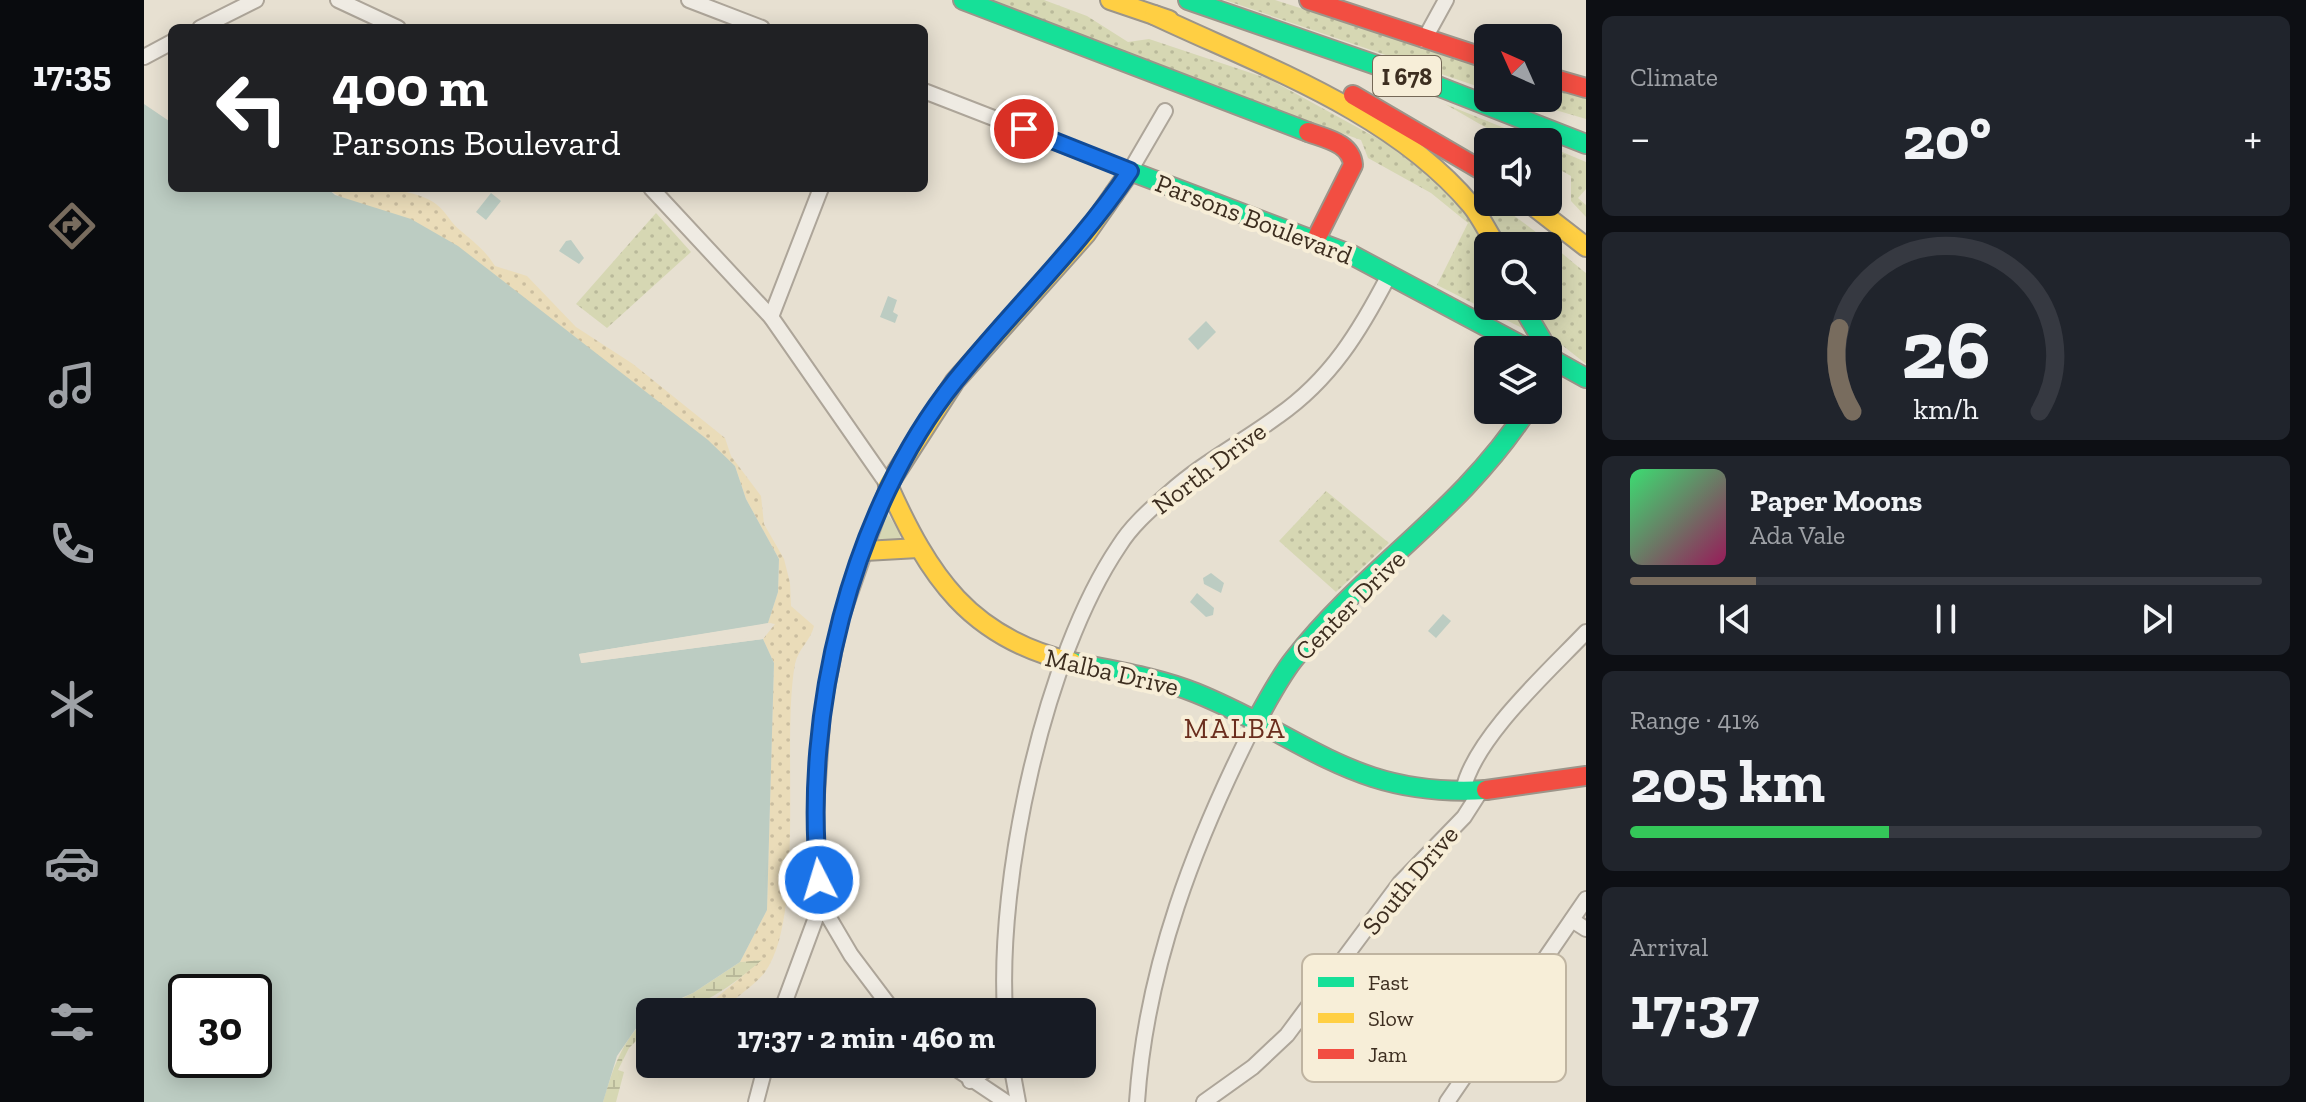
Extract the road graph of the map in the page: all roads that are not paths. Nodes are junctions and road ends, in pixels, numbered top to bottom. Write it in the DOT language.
graph roads {
  1 [pos="256,0"];
  2 [pos="338,0"];
  3 [pos="689,0"];
  4 [pos="963,0"];
  5 [pos="1110,0"];
  6 [pos="1188,0"];
  7 [pos="1206,0"];
  8 [pos="1309,0"];
  9 [pos="1446,0"];
  10 [pos="1154,15"];
  11 [pos="1235,16"];
  12 [pos="208,24"];
  13 [pos="389,24"];
  14 [pos="752,24"];
  15 [pos="1424,40"];
  16 [pos="168,44"];
  17 [pos="1474,55"];
  18 [pos="144,57"];
  19 [pos="1562,81"];
  20 [pos="1586,88"];
  21 [pos="928,93"];
  22 [pos="1165,111"];
  23 [pos="1431,138"];
  24 [pos="1584,138"];
  25 [pos="1474,161"];
  26 [pos="1474,165"];
  27 [pos="1130,171"];
  28 [pos="655,192"];
  29 [pos="819,192"];
  30 [pos="1562,214"];
  31 [pos="1546,216"];
  32 [pos="1586,230"];
  33 [pos="1488,232"];
  34 [pos="1315,241"];
  35 [pos="1586,247"];
  36 [pos="1389,275"];
  37 [pos="771,317"];
  38 [pos="1504,336"];
  39 [pos="1562,368"];
  40 [pos="1586,378"];
  41 [pos="1518,424"];
  42 [pos="888,485"];
  43 [pos="918,548"];
  44 [pos="865,551"];
  45 [pos="1586,632"];
  46 [pos="1065,662"];
  47 [pos="1256,721"];
  48 [pos="1586,776"];
  49 [pos="1472,791"];
  50 [pos="1586,899"];
  51 [pos="821,904"];
  52 [pos="1572,920"];
  53 [pos="1586,929"];
  54 [pos="1347,954"];
  55 [pos="1549,954"];
  56 [pos="786,998"];
  57 [pos="883,998"];
  58 [pos="1005,998"];
  59 [pos="1302,1015"];
  60 [pos="762,1078"];
  61 [pos="966,1078"];
  62 [pos="974,1078"];
  63 [pos="1014,1078"];
  64 [pos="970,1081"];
  65 [pos="1461,1082"];
  66 [pos="756,1102"];
  67 [pos="1006,1102"];
  68 [pos="1018,1102"];
  69 [pos="1137,1102"];
  70 [pos="1204,1102"];
  71 [pos="1447,1102"];
  1 -- 12 [label="street"];
  2 -- 13 [label="street"];
  3 -- 14 [label="street"];
  4 -- 34 [label="main road"];
  5 -- 10 [label="main road, I 678"];
  6 -- 11 [label="main road, I 678"];
  7 -- 11 [label="main road"];
  8 -- 15 [label="main road"];
  9 -- 15 [label="street"];
  10 -- 23 [label="main road, I 678"];
  10 -- 33 [label="main road"];
  11 -- 24 [label="main road, I 678"];
  15 -- 17 [label="main road"];
  16 -- 18 [label="street"];
  19 -- 20 [label="main road"];
  21 -- 27 [label="street, Parsons Boulevard"];
  22 -- 27 [label="street"];
  23 -- 25 [label="main road"];
  23 -- 26 [label="main road, I 678"];
  27 -- 34 [label="main road, Parsons Boulevard"];
  27 -- 42 [label="main road"];
  28 -- 37 [label="street, Malba Drive"];
  29 -- 37 [label="street"];
  30 -- 32 [label="main road"];
  31 -- 35 [label="main road"];
  34 -- 36 [label="main road, Parsons Boulevard"];
  36 -- 38 [label="main road, Parsons Boulevard"];
  36 -- 46 [label="street, North Drive"];
  37 -- 42 [label="street, Malba Drive"];
  39 -- 40 [label="main road"];
  41 -- 47 [label="main road, Center Drive"];
  42 -- 43 [label="main road, Malba Drive"];
  42 -- 44 [label="street"];
  43 -- 44 [label="main road"];
  43 -- 46 [label="main road, Malba Drive"];
  44 -- 51 [label="street"];
  45 -- 49 [label="street, South Drive"];
  46 -- 47 [label="main road, Malba Drive"];
  46 -- 58 [label="street, North Drive"];
  47 -- 49 [label="main road, Malba Drive"];
  47 -- 69 [label="street, Center Drive"];
  48 -- 49 [label="main road, Malba Drive"];
  49 -- 54 [label="street, South Drive"];
  50 -- 52 [label="street"];
  51 -- 56 [label="street"];
  51 -- 57 [label="street"];
  52 -- 53 [label="street"];
  52 -- 55 [label="street"];
  59 -- 70 [label="street, South Drive"];
  60 -- 66 [label="street"];
  61 -- 64 [label="street"];
  62 -- 64 [label="street"];
  63 -- 68 [label="street"];
  64 -- 67 [label="street"];
  65 -- 71 [label="street"];
}
